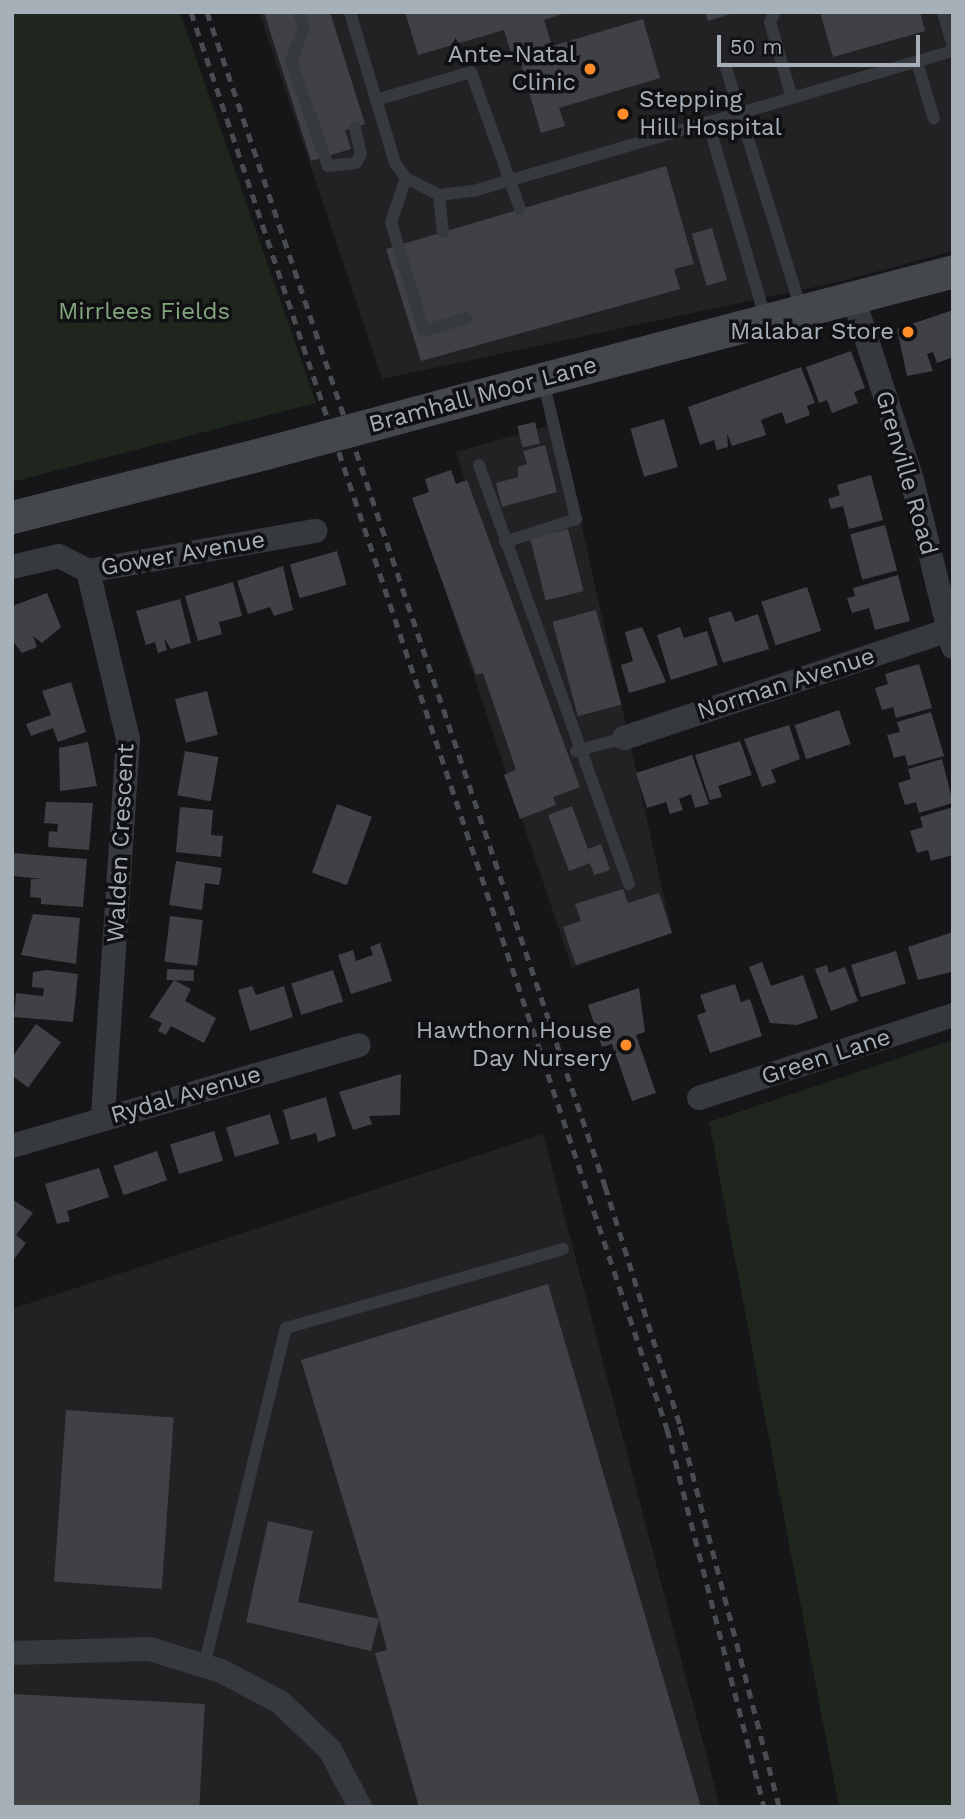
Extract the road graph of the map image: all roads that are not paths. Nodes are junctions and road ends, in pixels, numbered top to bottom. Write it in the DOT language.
graph roads {
  1 [pos="299,12"];
  2 [pos="350,12"];
  3 [pos="775,12"];
  4 [pos="943,12"];
  5 [pos="953,49"];
  6 [pos="918,62"];
  7 [pos="726,68"];
  8 [pos="792,98"];
  9 [pos="376,100"];
  10 [pos="740,114"];
  11 [pos="934,119"];
  12 [pos="708,122"];
  13 [pos="355,127"];
  14 [pos="406,178"];
  15 [pos="511,180"];
  16 [pos="439,195"];
  17 [pos="520,209"];
  18 [pos="443,232"];
  19 [pos="953,271"];
  20 [pos="854,300"];
  21 [pos="802,313"];
  22 [pos="466,318"];
  23 [pos="766,321"];
  24 [pos="542,378"];
  25 [pos="479,465"];
  26 [pos="12,517"];
  27 [pos="316,531"];
  28 [pos="505,542"];
  29 [pos="12,567"];
  30 [pos="88,571"];
  31 [pos="951,639"];
  32 [pos="624,738"];
  33 [pos="576,751"];
  34 [pos="629,884"];
  35 [pos="953,1015"];
  36 [pos="359,1045"];
  37 [pos="699,1098"];
  38 [pos="103,1119"];
  39 [pos="12,1146"];
  40 [pos="563,1248"];
  41 [pos="12,1653"];
  42 [pos="204,1666"];
  43 [pos="360,1807"];
  1 -- 13 [label="lane"];
  2 -- 9 [label="lane"];
  3 -- 8 [label="lane"];
  4 -- 5 [label="lane"];
  5 -- 6 [label="lane"];
  6 -- 8 [label="lane"];
  6 -- 11 [label="lane"];
  7 -- 10 [label="lane"];
  8 -- 10 [label="lane"];
  9 -- 14 [label="lane"];
  9 -- 15 [label="lane"];
  10 -- 12 [label="lane"];
  10 -- 21 [label="lane"];
  12 -- 15 [label="lane"];
  12 -- 23 [label="lane"];
  14 -- 16 [label="lane"];
  14 -- 22 [label="lane"];
  15 -- 16 [label="lane"];
  15 -- 17 [label="lane"];
  16 -- 18 [label="lane"];
  19 -- 20 [label="street, Bramhall Moor Lane"];
  20 -- 21 [label="street, Bramhall Moor Lane"];
  20 -- 31 [label="street, Grenville Road"];
  21 -- 23 [label="street, Bramhall Moor Lane"];
  23 -- 24 [label="street, Bramhall Moor Lane"];
  24 -- 26 [label="street, Bramhall Moor Lane, bridge"];
  24 -- 28 [label="lane"];
  25 -- 28 [label="lane"];
  27 -- 30 [label="street, Gower Avenue"];
  28 -- 33 [label="lane"];
  29 -- 30 [label="street, Gower Avenue"];
  30 -- 38 [label="street, Walden Crescent"];
  31 -- 32 [label="street, Norman Avenue"];
  32 -- 33 [label="lane"];
  33 -- 34 [label="lane"];
  35 -- 37 [label="street, Green Lane"];
  36 -- 38 [label="street, Rydal Avenue"];
  38 -- 39 [label="street, Rydal Avenue"];
  40 -- 42 [label="lane"];
  41 -- 42 [label="street"];
  42 -- 43 [label="street"];
}
